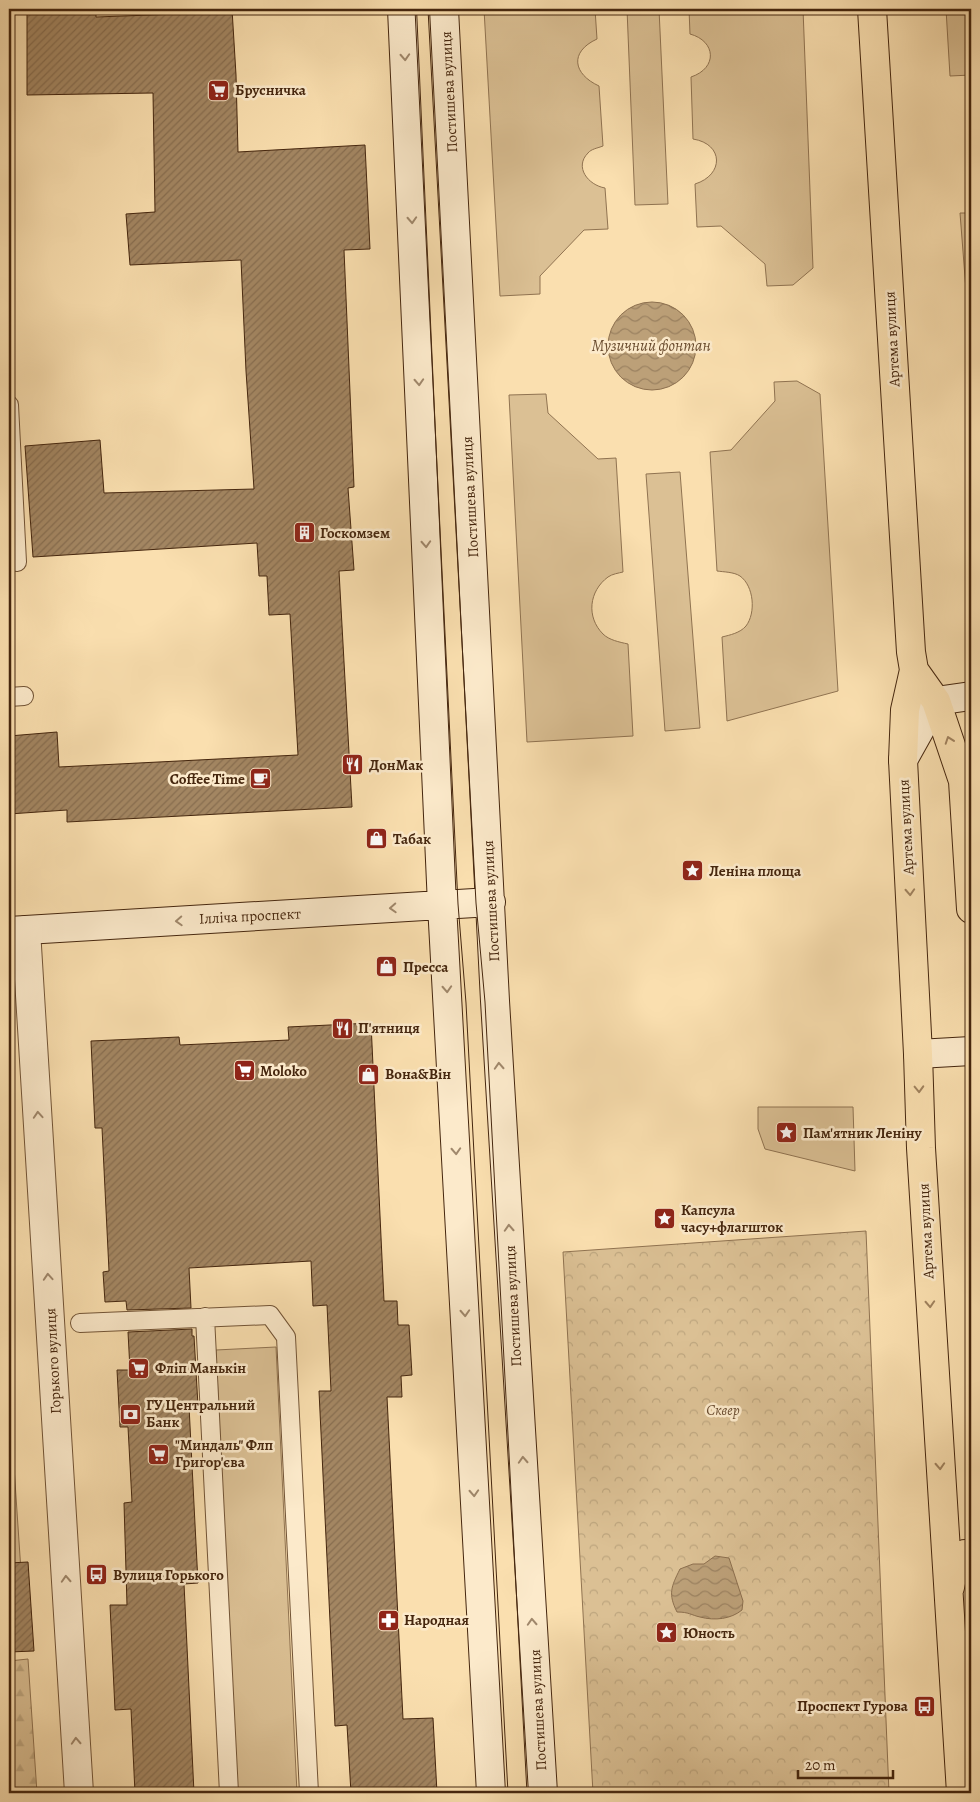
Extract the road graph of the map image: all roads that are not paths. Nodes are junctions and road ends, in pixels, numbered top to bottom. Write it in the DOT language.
graph roads {
  1 [pos="402,9"];
  2 [pos="444,9"];
  3 [pos="872,9"];
  4 [pos="9,405"];
  5 [pos="17,562"];
  6 [pos="914,670"];
  7 [pos="971,696"];
  8 [pos="936,701"];
  9 [pos="903,760"];
  10 [pos="491,902"];
  11 [pos="442,905"];
  12 [pos="971,909"];
  13 [pos="18,930"];
  14 [pos="971,1051"];
  15 [pos="918,1054"];
  16 [pos="205,1317"];
  17 [pos="80,1323"];
  18 [pos="971,1554"];
  19 [pos="948,1602"];
  20 [pos="79,1793"];
  21 [pos="229,1793"];
  22 [pos="309,1793"];
  23 [pos="491,1793"];
  24 [pos="543,1793"];
  25 [pos="960,1793"];
  1 -- 11 [label="street, one-way"];
  2 -- 10 [label="street, Постишева вулиця"];
  3 -- 6 [label="main road, Артема вулиця"];
  4 -- 5 [label="lane"];
  6 -- 8 [label="main road, Артема вулиця"];
  6 -- 9 [label="main road, Артема вулиця"];
  7 -- 8 [label="street"];
  8 -- 9 [label="street"];
  12 -- 8 [label="main road, Артема вулиця, one-way"];
  9 -- 15 [label="main road, Артема вулиця, one-way"];
  10 -- 11 [label="street, Ілліча проспект"];
  24 -- 10 [label="street, Постишева вулиця, one-way"];
  11 -- 13 [label="street, Ілліча проспект, one-way"];
  11 -- 23 [label="street, one-way"];
  20 -- 13 [label="street, Горького вулиця, one-way"];
  14 -- 15 [label="street"];
  15 -- 19 [label="main road, Артема вулиця, one-way"];
  16 -- 17 [label="lane"];
  16 -- 21 [label="lane"];
  16 -- 22 [label="lane"];
  18 -- 19 [label="main road"];
  19 -- 25 [label="main road, Артема вулиця"];
}
